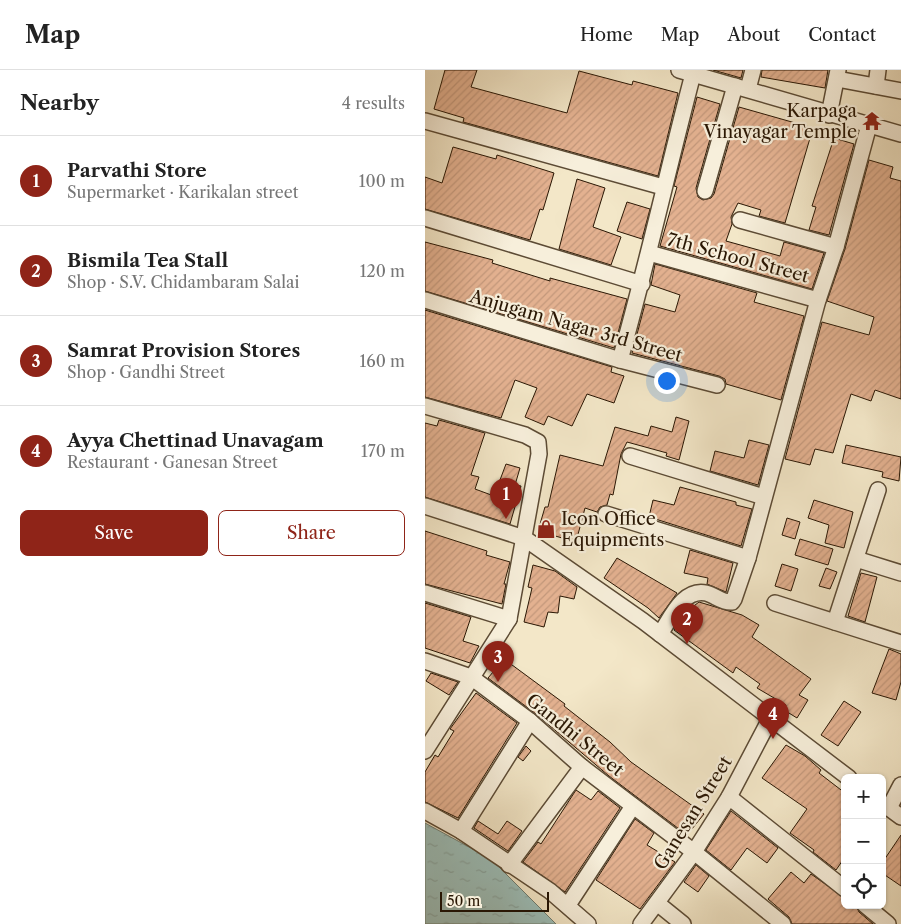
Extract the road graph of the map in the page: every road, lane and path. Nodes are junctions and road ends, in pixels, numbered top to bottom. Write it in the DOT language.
graph roads {
  1 [pos="753,70"];
  2 [pos="878,70"];
  3 [pos="686,72"];
  4 [pos="837,75"];
  5 [pos="876,86"];
  6 [pos="742,88"];
  7 [pos="901,91"];
  8 [pos="829,115"];
  9 [pos="425,121"];
  10 [pos="869,125"];
  11 [pos="901,134"];
  12 [pos="663,187"];
  13 [pos="705,191"];
  14 [pos="425,218"];
  15 [pos="740,220"];
  16 [pos="836,247"];
  17 [pos="649,254"];
  18 [pos="642,284"];
  19 [pos="425,300"];
  20 [pos="818,300"];
  21 [pos="620,360"];
  22 [pos="717,385"];
  23 [pos="425,406"];
  24 [pos="630,456"];
  25 [pos="878,490"];
  26 [pos="764,497"];
  27 [pos="425,506"];
  28 [pos="606,514"];
  29 [pos="524,538"];
  30 [pos="748,558"];
  31 [pos="856,559"];
  32 [pos="901,573"];
  33 [pos="425,593"];
  34 [pos="775,603"];
  35 [pos="509,620"];
  36 [pos="835,622"];
  37 [pos="660,634"];
  38 [pos="901,643"];
  39 [pos="425,661"];
  40 [pos="471,677"];
  41 [pos="770,719"];
  42 [pos="530,721"];
  43 [pos="425,752"];
  44 [pos="581,767"];
  45 [pos="844,774"];
  46 [pos="901,785"];
  47 [pos="729,797"];
  48 [pos="633,806"];
  49 [pos="891,809"];
  50 [pos="425,811"];
  51 [pos="461,831"];
  52 [pos="694,852"];
  53 [pos="509,865"];
  54 [pos="841,887"];
  55 [pos="657,902"];
  56 [pos="569,905"];
  57 [pos="870,909"];
  58 [pos="589,924"];
  59 [pos="641,924"];
  60 [pos="683,924"];
  61 [pos="783,924"];
  62 [pos="888,924"];
  1 -- 6 [label="street"];
  2 -- 5 [label="street"];
  3 -- 6 [label="street"];
  3 -- 12 [label="street"];
  4 -- 5 [label="street"];
  4 -- 8 [label="street"];
  5 -- 7 [label="street"];
  6 -- 8 [label="street"];
  6 -- 13 [label="street"];
  8 -- 10 [label="street"];
  9 -- 12 [label="street"];
  10 -- 11 [label="street"];
  10 -- 16 [label="street"];
  12 -- 17 [label="street"];
  14 -- 18 [label="street"];
  15 -- 16 [label="street"];
  16 -- 20 [label="street"];
  17 -- 18 [label="street"];
  17 -- 20 [label="street, 7th School Street"];
  18 -- 21 [label="street"];
  19 -- 21 [label="street, Anjugam Nagar 3rd Street"];
  20 -- 26 [label="street"];
  21 -- 22 [label="street, Anjugam Nagar 3rd Street"];
  23 -- 29 [label="street"];
  24 -- 26 [label="street"];
  25 -- 31 [label="street"];
  26 -- 30 [label="street"];
  27 -- 29 [label="street"];
  28 -- 30 [label="street"];
  29 -- 35 [label="street"];
  29 -- 37 [label="street"];
  30 -- 37 [label="street"];
  31 -- 32 [label="street"];
  31 -- 36 [label="street"];
  33 -- 35 [label="street"];
  34 -- 36 [label="street"];
  35 -- 40 [label="street"];
  36 -- 38 [label="street"];
  37 -- 41 [label="street"];
  39 -- 40 [label="street, Gandhi Street"];
  40 -- 42 [label="street, Gandhi Street"];
  40 -- 43 [label="street"];
  41 -- 45 [label="street"];
  41 -- 47 [label="street, Ganesan Street"];
  42 -- 44 [label="street, Gandhi Street"];
  42 -- 51 [label="street"];
  44 -- 48 [label="street, Gandhi Street"];
  44 -- 53 [label="street"];
  46 -- 49 [label="street"];
  47 -- 52 [label="street, Ganesan Street"];
  47 -- 54 [label="street"];
  48 -- 52 [label="street, Gandhi Street"];
  48 -- 56 [label="street"];
  50 -- 51 [label="street"];
  51 -- 53 [label="street"];
  52 -- 55 [label="street, Ganesan Street"];
  52 -- 61 [label="street, Gandhi Street"];
  53 -- 56 [label="street"];
  55 -- 59 [label="street, Ganesan Street"];
  55 -- 60 [label="street"];
  56 -- 58 [label="street"];
  57 -- 62 [label="street"];
}
